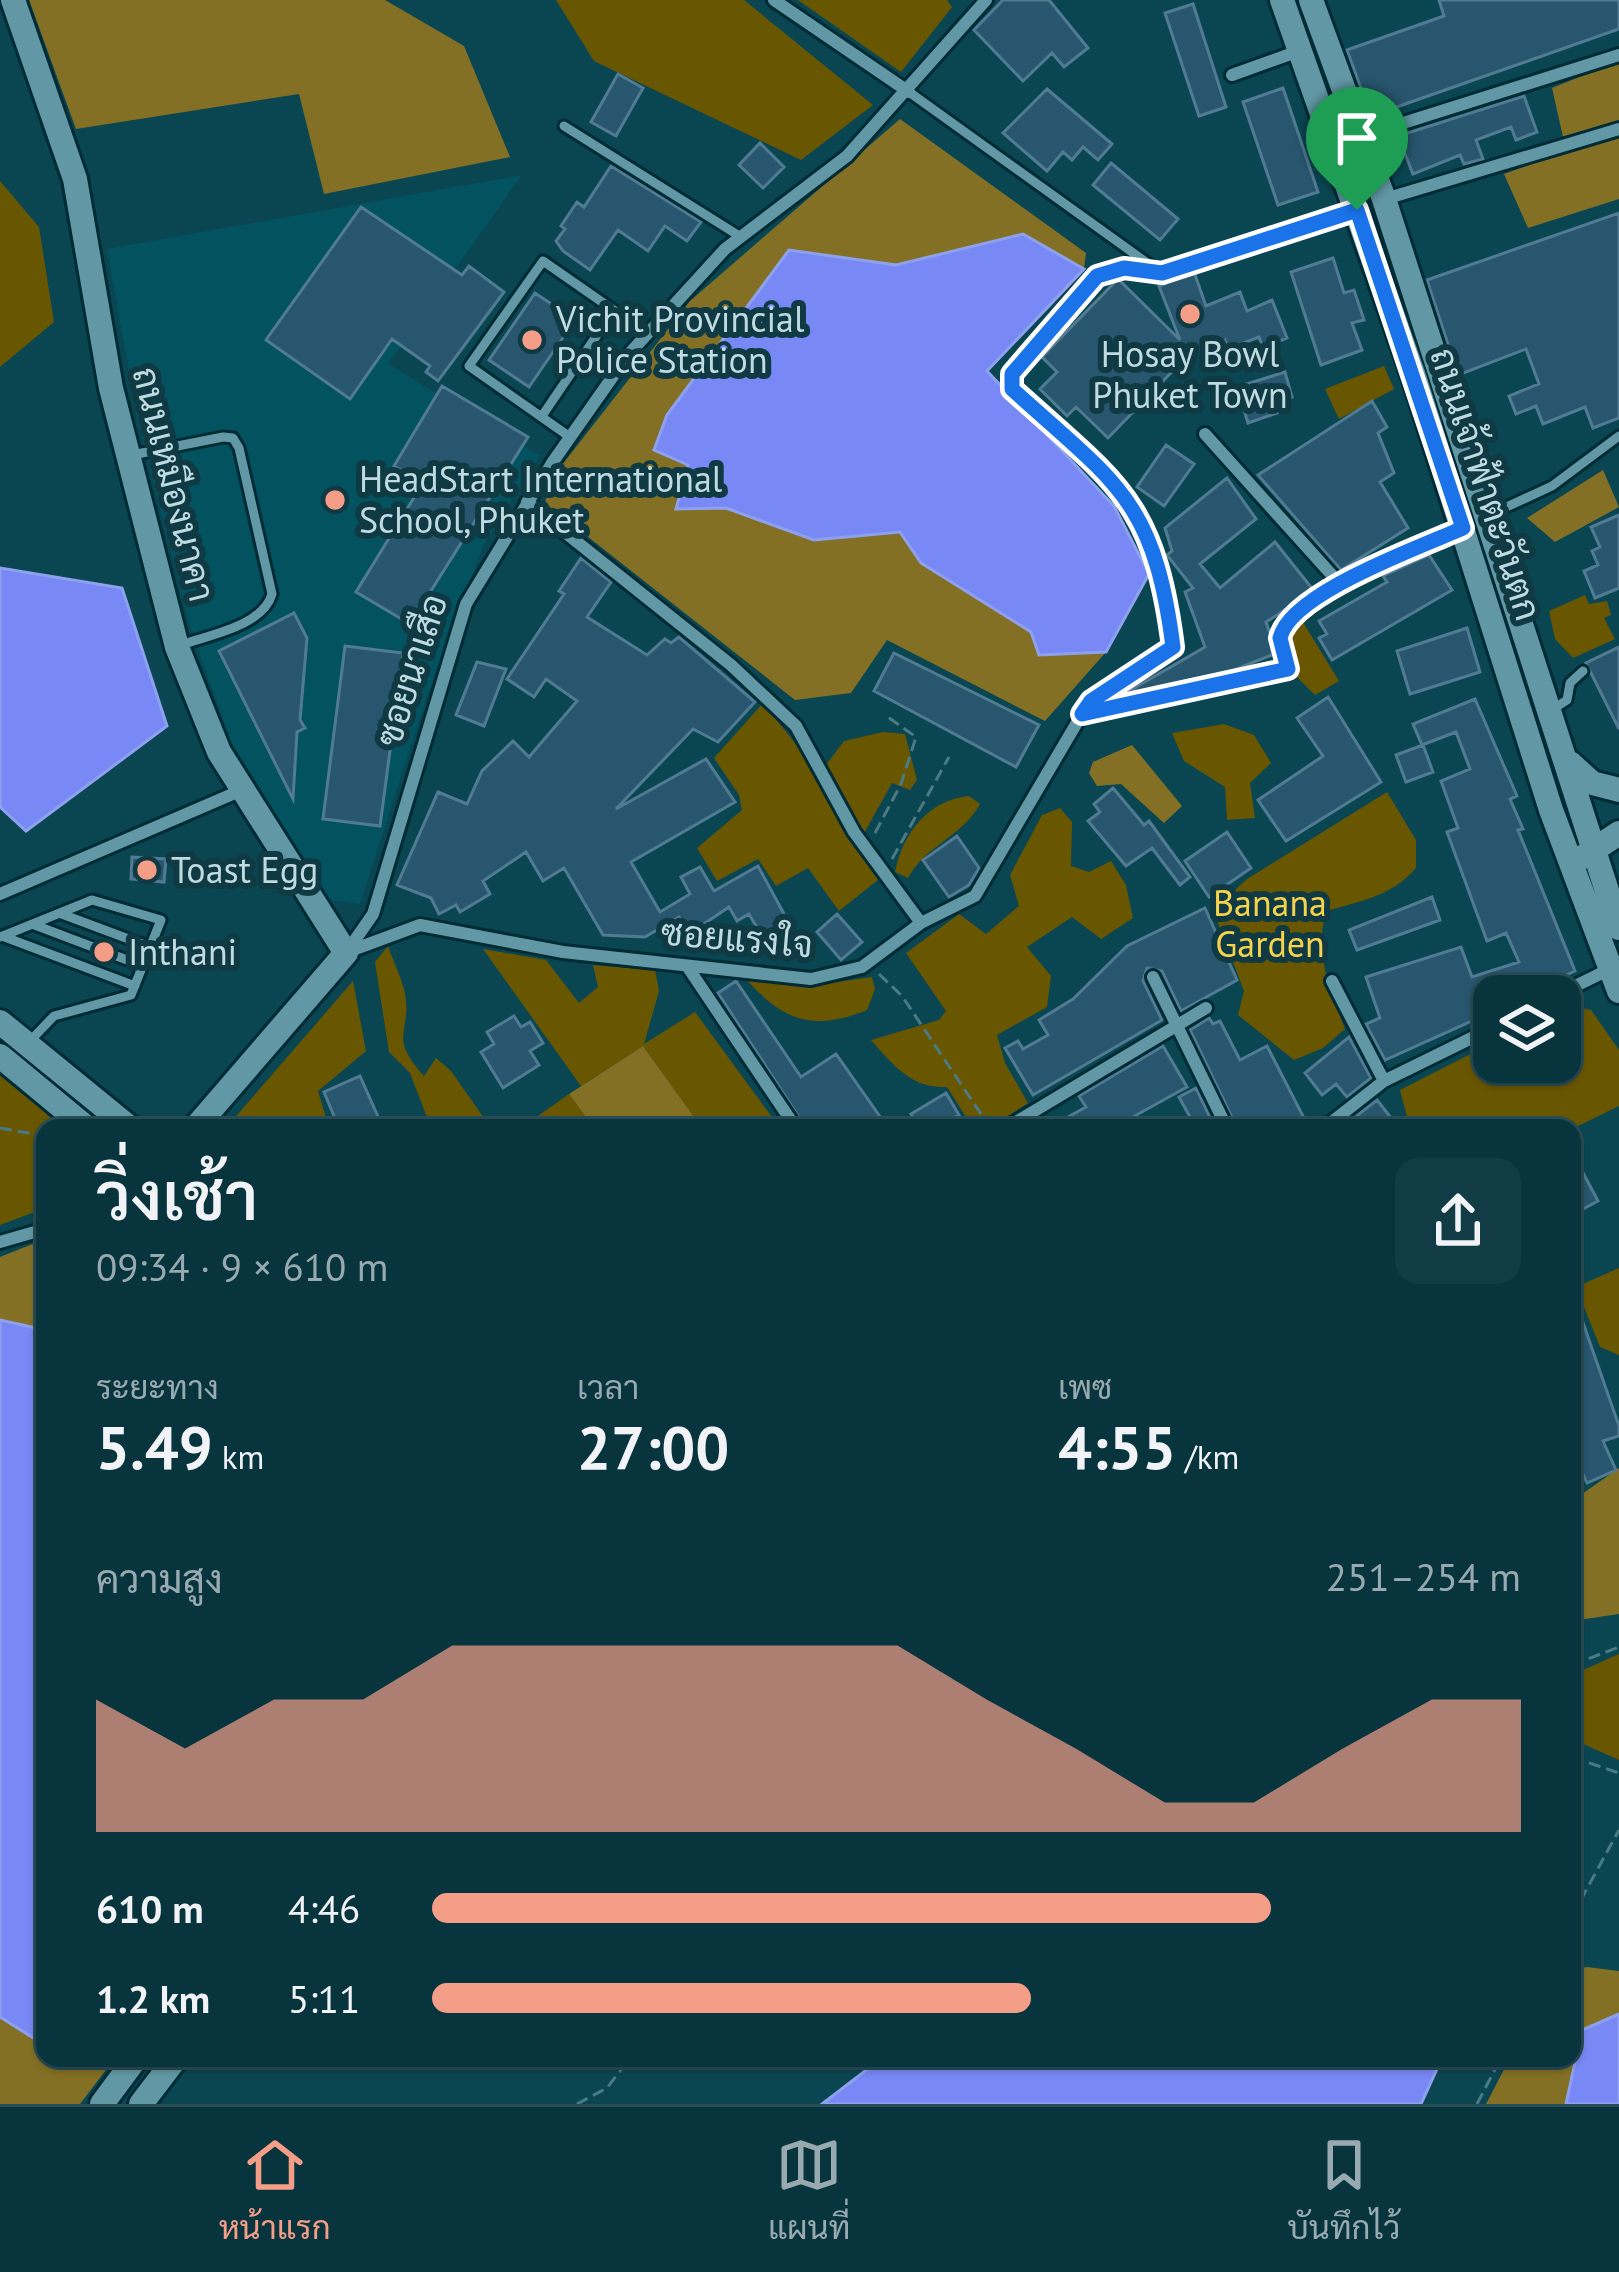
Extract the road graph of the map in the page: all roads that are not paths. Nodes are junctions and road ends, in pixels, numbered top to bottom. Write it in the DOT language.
graph roads {
  1 [pos="13,0"];
  2 [pos="774,0"];
  3 [pos="986,0"];
  4 [pos="1282,0"];
  5 [pos="1311,0"];
  6 [pos="1300,51"];
  7 [pos="1619,55"];
  8 [pos="1232,75"];
  9 [pos="909,92"];
  10 [pos="564,126"];
  11 [pos="1619,129"];
  12 [pos="1362,136"];
  13 [pos="1384,200"];
  14 [pos="1357,210"];
  15 [pos="741,237"];
  16 [pos="1162,273"];
  17 [pos="614,310"];
  18 [pos="648,334"];
  19 [pos="542,416"];
  20 [pos="1205,434"];
  21 [pos="1619,436"];
  22 [pos="570,437"];
  23 [pos="127,456"];
  24 [pos="527,502"];
  25 [pos="1486,516"];
  26 [pos="1463,528"];
  27 [pos="1340,584"];
  28 [pos="1282,628"];
  29 [pos="177,647"];
  30 [pos="1288,669"];
  31 [pos="1583,670"];
  32 [pos="1549,712"];
  33 [pos="1082,714"];
  34 [pos="1559,746"];
  35 [pos="242,790"];
  36 [pos="1619,790"];
  37 [pos="1619,833"];
  38 [pos="1594,850"];
  39 [pos="1570,865"];
  40 [pos="1611,874"];
  41 [pos="0,894"];
  42 [pos="1581,894"];
  43 [pos="59,913"];
  44 [pos="921,923"];
  45 [pos="32,924"];
  46 [pos="1619,928"];
  47 [pos="1,937"];
  48 [pos="150,947"];
  49 [pos="346,952"];
  50 [pos="143,966"];
  51 [pos="687,966"];
  52 [pos="1153,977"];
  53 [pos="1614,980"];
  54 [pos="1332,981"];
  55 [pos="135,986"];
  56 [pos="1581,989"];
  57 [pos="1206,1008"];
  58 [pos="0,1022"];
  59 [pos="1178,1024"];
  60 [pos="1473,1037"];
  61 [pos="26,1045"];
  62 [pos="0,1056"];
  63 [pos="1384,1081"];
  64 [pos="76,1119"];
  65 [pos="119,1119"];
  66 [pos="203,1119"];
  67 [pos="790,1119"];
  68 [pos="1021,1119"];
  69 [pos="1223,1119"];
  70 [pos="1335,1119"];
  71 [pos="36,1232"];
  72 [pos="0,1242"];
  73 [pos="129,2067"];
  74 [pos="169,2067"];
  75 [pos="102,2104"];
  76 [pos="141,2104"];
  1 -- 23 [label="main road, ถนนเหมืองนาคา"];
  2 -- 9 [label="street"];
  3 -- 9 [label="street, ซอยนาเสือ"];
  4 -- 6 [label="main road, ถนนเจ้าฟ้าตะวันตก"];
  5 -- 12 [label="main road, ถนนเจ้าฟ้าตะวันตก"];
  6 -- 8 [label="street"];
  6 -- 14 [label="main road, ถนนเจ้าฟ้าตะวันตก"];
  7 -- 12 [label="street"];
  9 -- 15 [label="street, ซอยนาเสือ"];
  9 -- 16 [label="lane"];
  10 -- 15 [label="lane"];
  11 -- 13 [label="street"];
  12 -- 13 [label="main road, ถนนเจ้าฟ้าตะวันตก"];
  13 -- 25 [label="main road, ถนนเจ้าฟ้าตะวันตก"];
  14 -- 16 [label="lane"];
  14 -- 26 [label="main road, ถนนเจ้าฟ้าตะวันตก"];
  15 -- 18 [label="street, ซอยนาเสือ"];
  16 -- 33 [label="lane"];
  17 -- 18 [label="lane"];
  17 -- 19 [label="lane"];
  17 -- 19 [label="lane"];
  18 -- 22 [label="street, ซอยนาเสือ"];
  19 -- 22 [label="lane"];
  20 -- 27 [label="street"];
  21 -- 25 [label="lane"];
  22 -- 24 [label="street, ซอยนาเสือ"];
  23 -- 29 [label="main road, ถนนเหมืองนาคา"];
  23 -- 29 [label="lane"];
  24 -- 44 [label="street"];
  24 -- 49 [label="street, ซอยนาเสือ"];
  25 -- 32 [label="main road, ถนนเจ้าฟ้าตะวันตก"];
  26 -- 27 [label="street"];
  26 -- 39 [label="main road, ถนนเจ้าฟ้าตะวันตก"];
  27 -- 28 [label="street"];
  28 -- 30 [label="lane"];
  29 -- 35 [label="main road, ถนนเหมืองนาคา"];
  30 -- 33 [label="street"];
  31 -- 32 [label="lane"];
  32 -- 34 [label="main road, ถนนเจ้าฟ้าตะวันตก"];
  33 -- 44 [label="street, ซอยแรงใจ"];
  34 -- 36 [label="main road"];
  34 -- 38 [label="main road, ถนนเจ้าฟ้าตะวันตก"];
  35 -- 41 [label="street"];
  35 -- 49 [label="main road, ถนนเหมืองนาคา"];
  37 -- 38 [label="main road"];
  38 -- 39 [label="main road"];
  38 -- 40 [label="main road, ถนนเจ้าฟ้าตะวันตก"];
  39 -- 42 [label="main road, ถนนเจ้าฟ้าตะวันตก"];
  40 -- 42 [label="main road"];
  40 -- 46 [label="main road, ถนนเจ้าฟ้าตะวันตก"];
  42 -- 53 [label="main road, ถนนเจ้าฟ้าตะวันตก"];
  43 -- 45 [label="lane"];
  43 -- 48 [label="lane"];
  43 -- 48 [label="lane"];
  44 -- 51 [label="street, ซอยแรงใจ"];
  45 -- 47 [label="lane"];
  45 -- 50 [label="lane"];
  47 -- 55 [label="lane"];
  48 -- 50 [label="lane"];
  49 -- 51 [label="street, ซอยแรงใจ"];
  49 -- 66 [label="main road, ซอยนาเสือ"];
  50 -- 55 [label="lane"];
  51 -- 67 [label="street"];
  52 -- 59 [label="street"];
  53 -- 56 [label="street"];
  54 -- 63 [label="street"];
  55 -- 61 [label="lane"];
  57 -- 59 [label="street"];
  58 -- 61 [label="main road"];
  59 -- 68 [label="street"];
  59 -- 69 [label="street"];
  60 -- 63 [label="street"];
  61 -- 65 [label="main road"];
  62 -- 64 [label="main road"];
  63 -- 70 [label="street"];
  71 -- 72 [label="street"];
  73 -- 75 [label="main road"];
  74 -- 76 [label="main road"];
}
